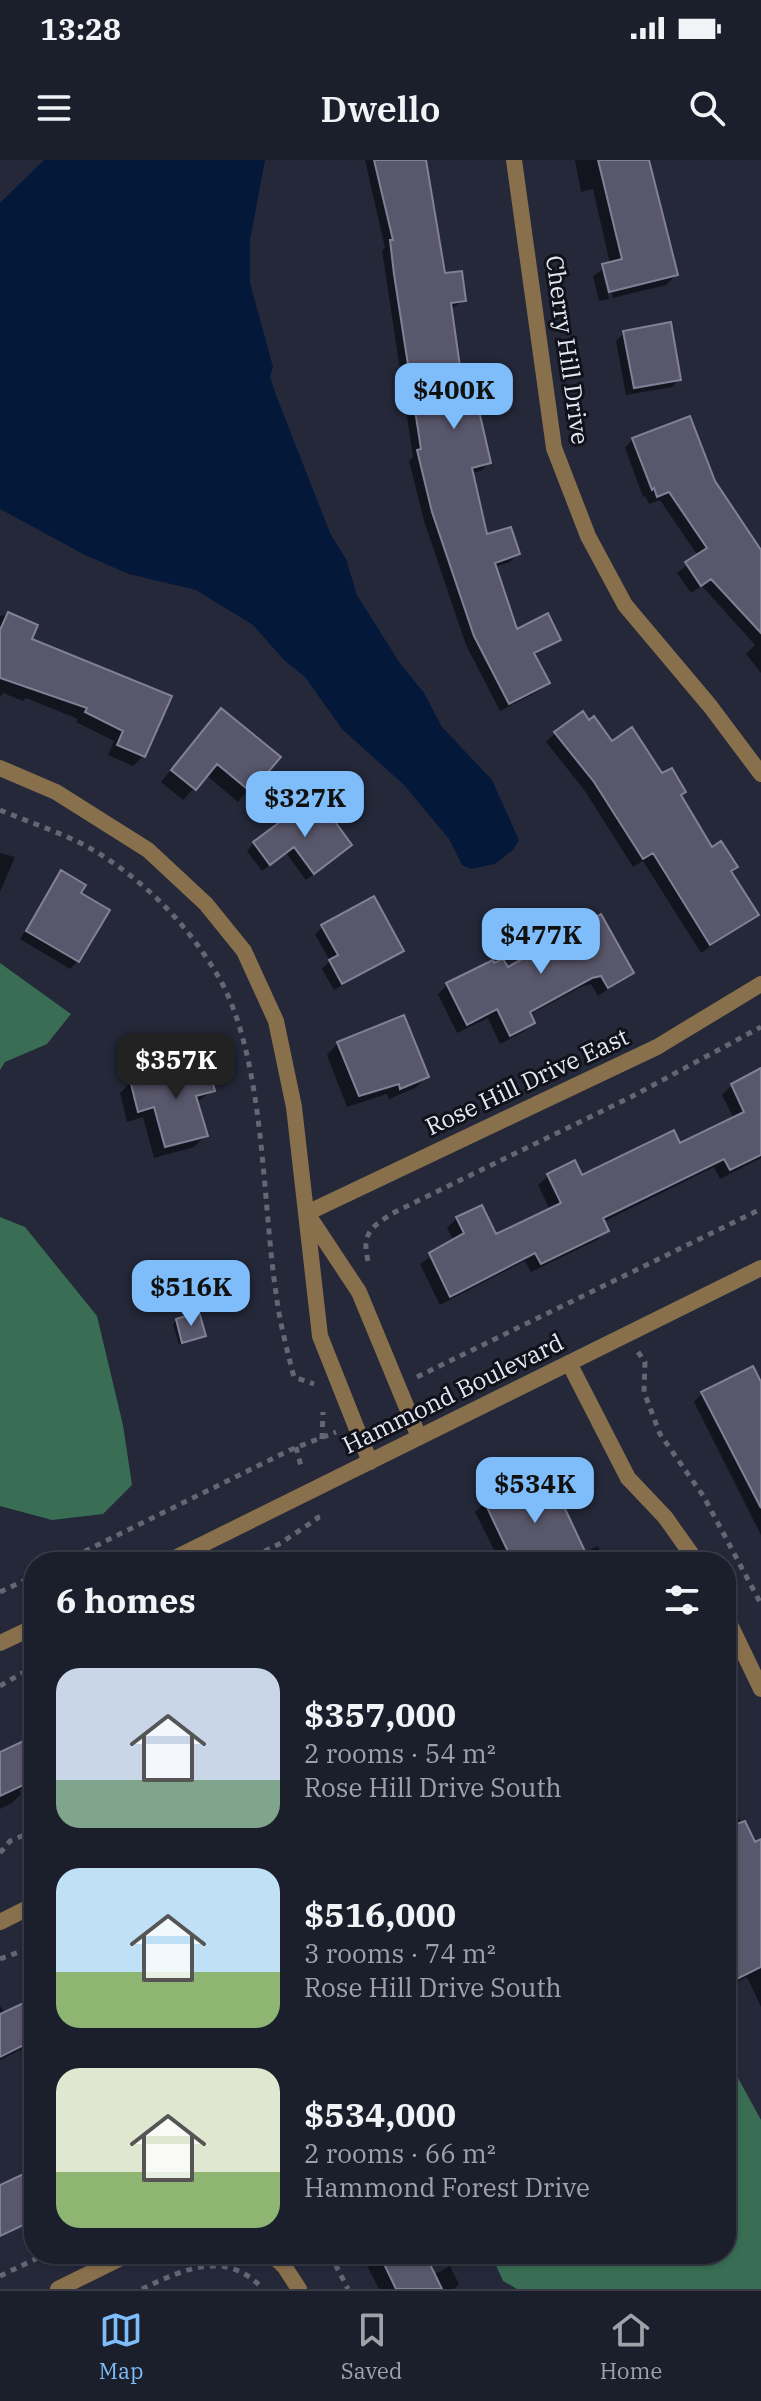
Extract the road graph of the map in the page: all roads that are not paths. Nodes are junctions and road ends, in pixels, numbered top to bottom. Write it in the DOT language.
graph roads {
  1 [pos="514,160"];
  2 [pos="0,768"];
  3 [pos="761,774"];
  4 [pos="761,984"];
  5 [pos="307,1213"];
  6 [pos="761,1268"];
  7 [pos="569,1363"];
  8 [pos="419,1437"];
  9 [pos="370,1462"];
  10 [pos="187,1552"];
  11 [pos="690,1552"];
  12 [pos="24,1632"];
  13 [pos="736,1637"];
  14 [pos="0,1643"];
  15 [pos="761,1689"];
  16 [pos="24,1910"];
  17 [pos="0,1922"];
  18 [pos="109,2264"];
  19 [pos="279,2264"];
  20 [pos="58,2289"];
  21 [pos="299,2289"];
  1 -- 3 [label="street, Cherry Hill Drive"];
  2 -- 5 [label="street"];
  4 -- 5 [label="street, Rose Hill Drive East"];
  5 -- 8 [label="street"];
  5 -- 9 [label="street"];
  6 -- 7 [label="street, Hammond Boulevard"];
  7 -- 8 [label="street, Hammond Boulevard"];
  7 -- 11 [label="street"];
  8 -- 9 [label="street, Hammond Boulevard"];
  9 -- 10 [label="street, Hammond Boulevard"];
  12 -- 14 [label="street"];
  13 -- 15 [label="street"];
  16 -- 17 [label="street"];
  18 -- 20 [label="street"];
  19 -- 21 [label="street"];
}
